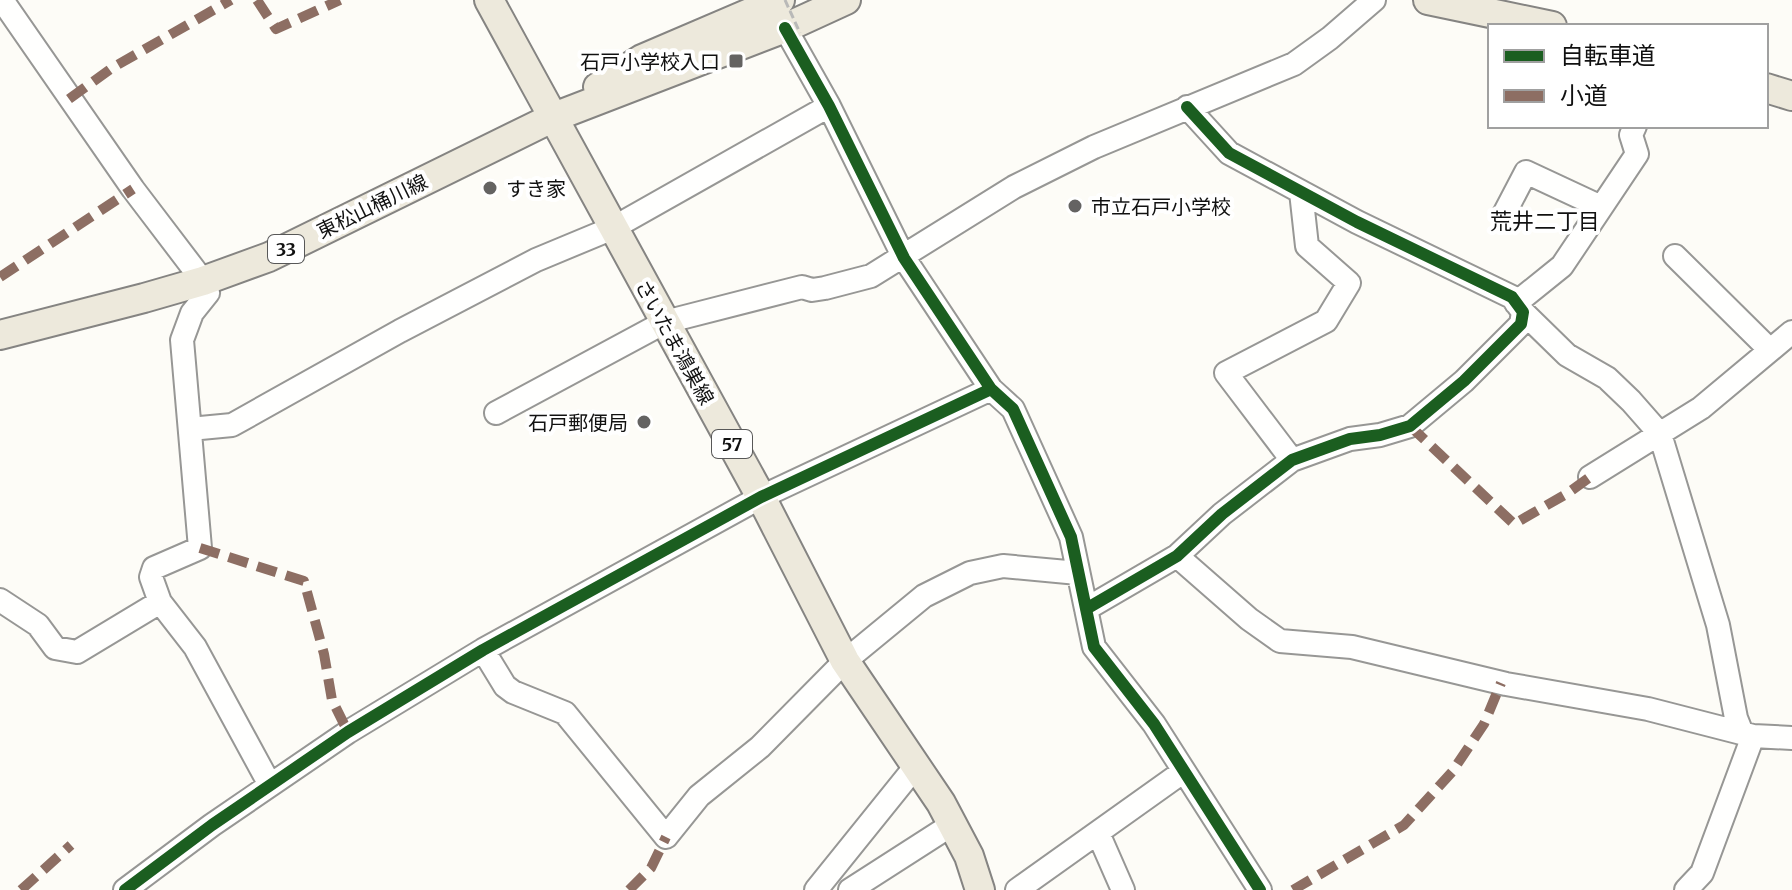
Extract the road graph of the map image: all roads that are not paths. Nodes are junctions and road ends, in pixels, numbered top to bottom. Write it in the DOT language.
graph roads {
  1 [pos="2,0"];
  2 [pos="489,0"];
  3 [pos="846,0"];
  4 [pos="1374,0"];
  5 [pos="1428,0"];
  6 [pos="782,11"];
  7 [pos="1542,24"];
  8 [pos="1768,89"];
  9 [pos="1792,96"];
  10 [pos="829,106"];
  11 [pos="1187,107"];
  12 [pos="554,117"];
  13 [pos="1634,128"];
  14 [pos="1301,192"];
  15 [pos="1601,207"];
  16 [pos="1503,216"];
  17 [pos="613,228"];
  18 [pos="1675,256"];
  19 [pos="904,258"];
  20 [pos="203,281"];
  21 [pos="1520,308"];
  22 [pos="665,322"];
  23 [pos="1792,332"];
  24 [pos="0,335"];
  25 [pos="1770,350"];
  26 [pos="991,389"];
  27 [pos="496,413"];
  28 [pos="190,429"];
  29 [pos="1660,434"];
  30 [pos="1292,460"];
  31 [pos="1590,477"];
  32 [pos="761,497"];
  33 [pos="1177,556"];
  34 [pos="1078,573"];
  35 [pos="0,600"];
  36 [pos="160,602"];
  37 [pos="1086,609"];
  38 [pos="483,650"];
  39 [pos="845,661"];
  40 [pos="1747,734"];
  41 [pos="1792,738"];
  42 [pos="915,767"];
  43 [pos="1184,771"];
  44 [pos="270,785"];
  45 [pos="945,829"];
  46 [pos="1098,833"];
  47 [pos="125,890"];
  48 [pos="816,890"];
  49 [pos="850,890"];
  50 [pos="980,890"];
  51 [pos="1017,890"];
  52 [pos="1123,890"];
  53 [pos="1260,890"];
  54 [pos="1686,890"];
  1 -- 20 [label="street"];
  2 -- 12 [label="main road, さいたま鴻巣線 / 57"];
  3 -- 6 [label="main road, 東松山桶川線 / 33"];
  4 -- 11 [label="street"];
  5 -- 7 [label="main road"];
  6 -- 10 [label="street"];
  6 -- 12 [label="main road, 東松山桶川線 / 33"];
  8 -- 9 [label="main road"];
  10 -- 17 [label="street"];
  10 -- 19 [label="street"];
  11 -- 14 [label="street"];
  11 -- 19 [label="street"];
  12 -- 17 [label="main road, さいたま鴻巣線 / 57"];
  12 -- 20 [label="main road, 東松山桶川線 / 33"];
  13 -- 15 [label="street"];
  14 -- 21 [label="street"];
  14 -- 30 [label="street"];
  15 -- 16 [label="street"];
  15 -- 21 [label="street"];
  17 -- 22 [label="main road, さいたま鴻巣線 / 57"];
  17 -- 28 [label="street"];
  18 -- 25 [label="street"];
  19 -- 22 [label="street"];
  19 -- 26 [label="street"];
  20 -- 24 [label="main road, 東松山桶川線 / 33"];
  20 -- 28 [label="street"];
  21 -- 29 [label="street"];
  21 -- 30 [label="street"];
  22 -- 27 [label="street"];
  22 -- 32 [label="main road, さいたま鴻巣線 / 57"];
  23 -- 25 [label="street"];
  25 -- 29 [label="street"];
  26 -- 32 [label="street"];
  26 -- 34 [label="street"];
  28 -- 36 [label="street"];
  29 -- 31 [label="street"];
  29 -- 40 [label="street"];
  30 -- 33 [label="street"];
  32 -- 38 [label="street"];
  32 -- 39 [label="main road, さいたま鴻巣線 / 57"];
  33 -- 37 [label="street"];
  33 -- 40 [label="street"];
  34 -- 37 [label="street"];
  34 -- 39 [label="street"];
  35 -- 36 [label="street"];
  36 -- 44 [label="street"];
  37 -- 43 [label="street"];
  38 -- 39 [label="street"];
  38 -- 44 [label="street"];
  39 -- 42 [label="main road, さいたま鴻巣線 / 57"];
  40 -- 41 [label="street"];
  40 -- 54 [label="street"];
  42 -- 48 [label="street"];
  42 -- 50 [label="main road, さいたま鴻巣線 / 57"];
  43 -- 46 [label="street"];
  43 -- 53 [label="street"];
  44 -- 47 [label="street"];
  45 -- 49 [label="street"];
  46 -- 51 [label="street"];
  46 -- 52 [label="street"];
}
